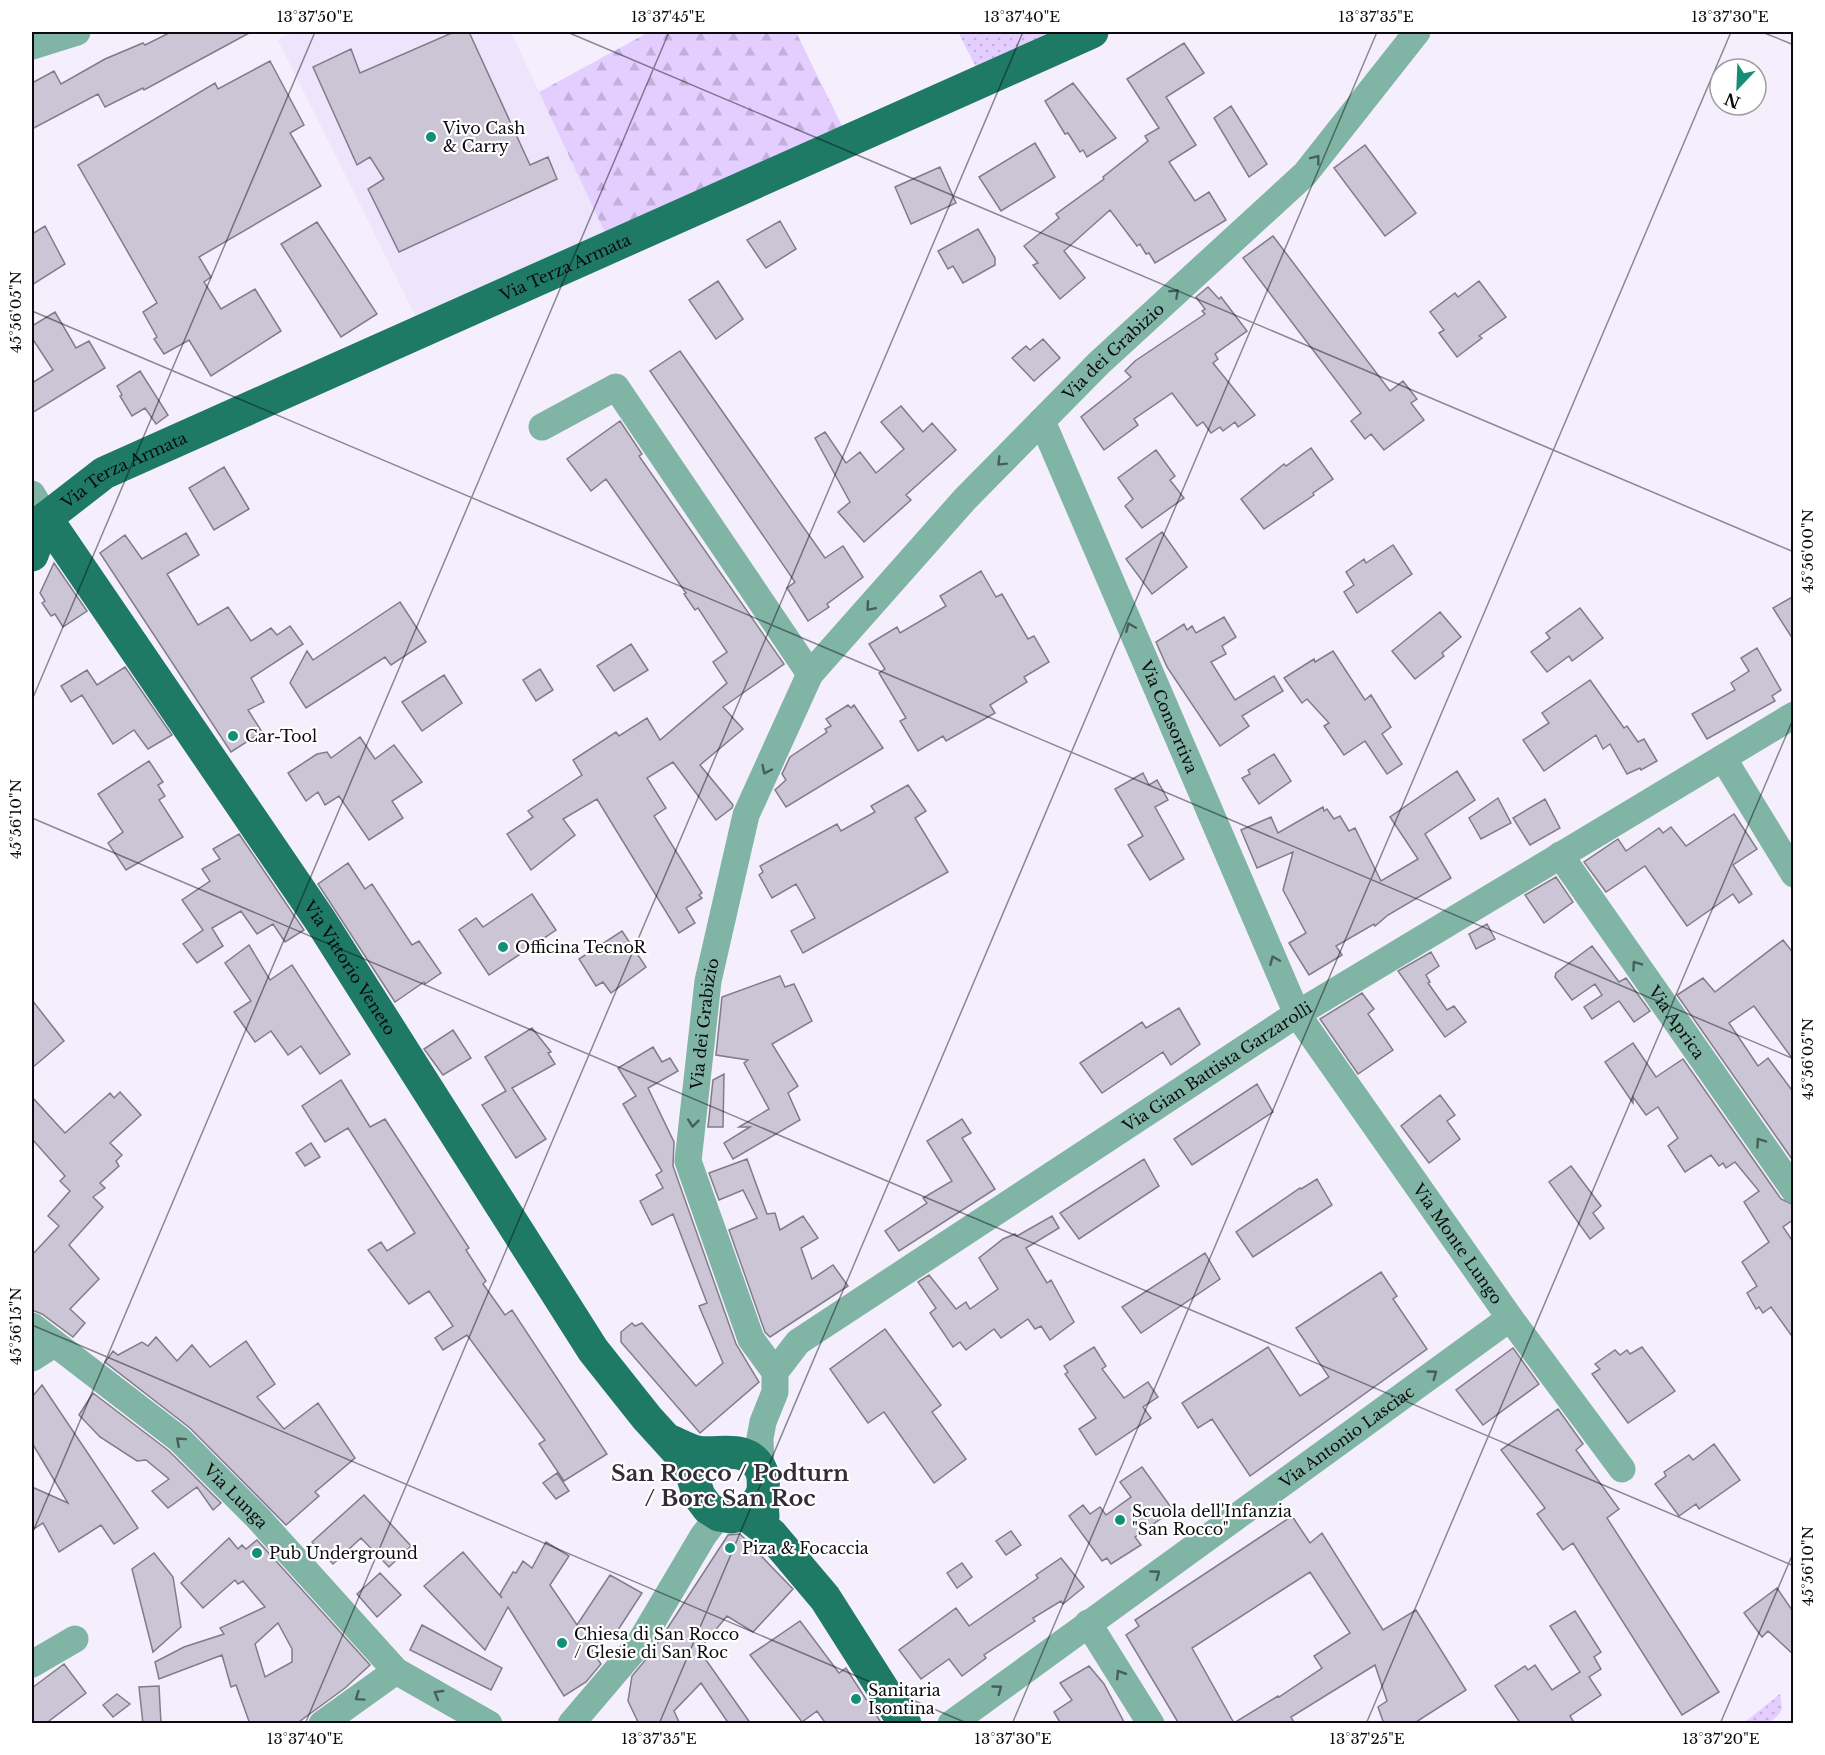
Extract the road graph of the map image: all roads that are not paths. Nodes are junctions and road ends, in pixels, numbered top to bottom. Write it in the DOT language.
graph roads {
  1 [pos="77,32"];
  2 [pos="1092,32"];
  3 [pos="1417,32"];
  4 [pos="32,46"];
  5 [pos="1042,421"];
  6 [pos="542,427"];
  7 [pos="39,506"];
  8 [pos="32,555"];
  9 [pos="810,674"];
  10 [pos="1794,715"];
  11 [pos="1723,758"];
  12 [pos="1560,855"];
  13 [pos="1794,874"];
  14 [pos="1297,1014"];
  15 [pos="1794,1190"];
  16 [pos="1510,1318"];
  17 [pos="32,1326"];
  18 [pos="43,1351"];
  19 [pos="775,1372"];
  20 [pos="763,1422"];
  21 [pos="670,1441"];
  22 [pos="723,1452"];
  23 [pos="1622,1469"];
  24 [pos="727,1503"];
  25 [pos="1088,1623"];
  26 [pos="75,1639"];
  27 [pos="32,1664"];
  28 [pos="396,1671"];
  29 [pos="322,1724"];
  30 [pos="489,1724"];
  31 [pos="571,1724"];
  32 [pos="906,1724"];
  33 [pos="951,1724"];
  34 [pos="1151,1724"];
  1 -- 4 [label="street"];
  2 -- 7 [label="main road, Via Terza Armata"];
  5 -- 3 [label="street, Via dei Grabizio, one-way"];
  5 -- 9 [label="street, Via dei Grabizio, one-way"];
  14 -- 5 [label="street, Via Consortiva, one-way"];
  6 -- 9 [label="street"];
  7 -- 8 [label="main road"];
  7 -- 21 [label="main road, Via Vittorio Veneto"];
  9 -- 19 [label="street, Via dei Grabizio, one-way"];
  10 -- 11 [label="street, Via Gian Battista Garzarolli"];
  11 -- 12 [label="street, Via Gian Battista Garzarolli"];
  11 -- 13 [label="street"];
  12 -- 14 [label="street, Via Gian Battista Garzarolli"];
  15 -- 12 [label="street, Via Aprica, one-way"];
  14 -- 16 [label="street, Via Monte Lungo"];
  14 -- 19 [label="street, Via Gian Battista Garzarolli"];
  16 -- 23 [label="street, Via Monte Lungo"];
  25 -- 16 [label="street, Via Antonio Lasciac, one-way"];
  17 -- 18 [label="street, Via Lunga"];
  28 -- 18 [label="street, Via Lunga, one-way"];
  19 -- 20 [label="street"];
  20 -- 22 [label="street"];
  20 -- 24 [label="street"];
  21 -- 22 [label="main road, Via Vittorio Veneto"];
  21 -- 24 [label="main road, Via Vittorio Veneto"];
  22 -- 24 [label="main road"];
  22 -- 24 [label="main road, Via Vittorio Veneto"];
  24 -- 31 [label="street"];
  24 -- 32 [label="main road, Via Vittorio Veneto"];
  33 -- 25 [label="street, Via Antonio Lasciac, one-way"];
  34 -- 25 [label="street, one-way"];
  26 -- 27 [label="street"];
  28 -- 29 [label="street, one-way"];
  30 -- 28 [label="street, Via Lunga, one-way"];
}
